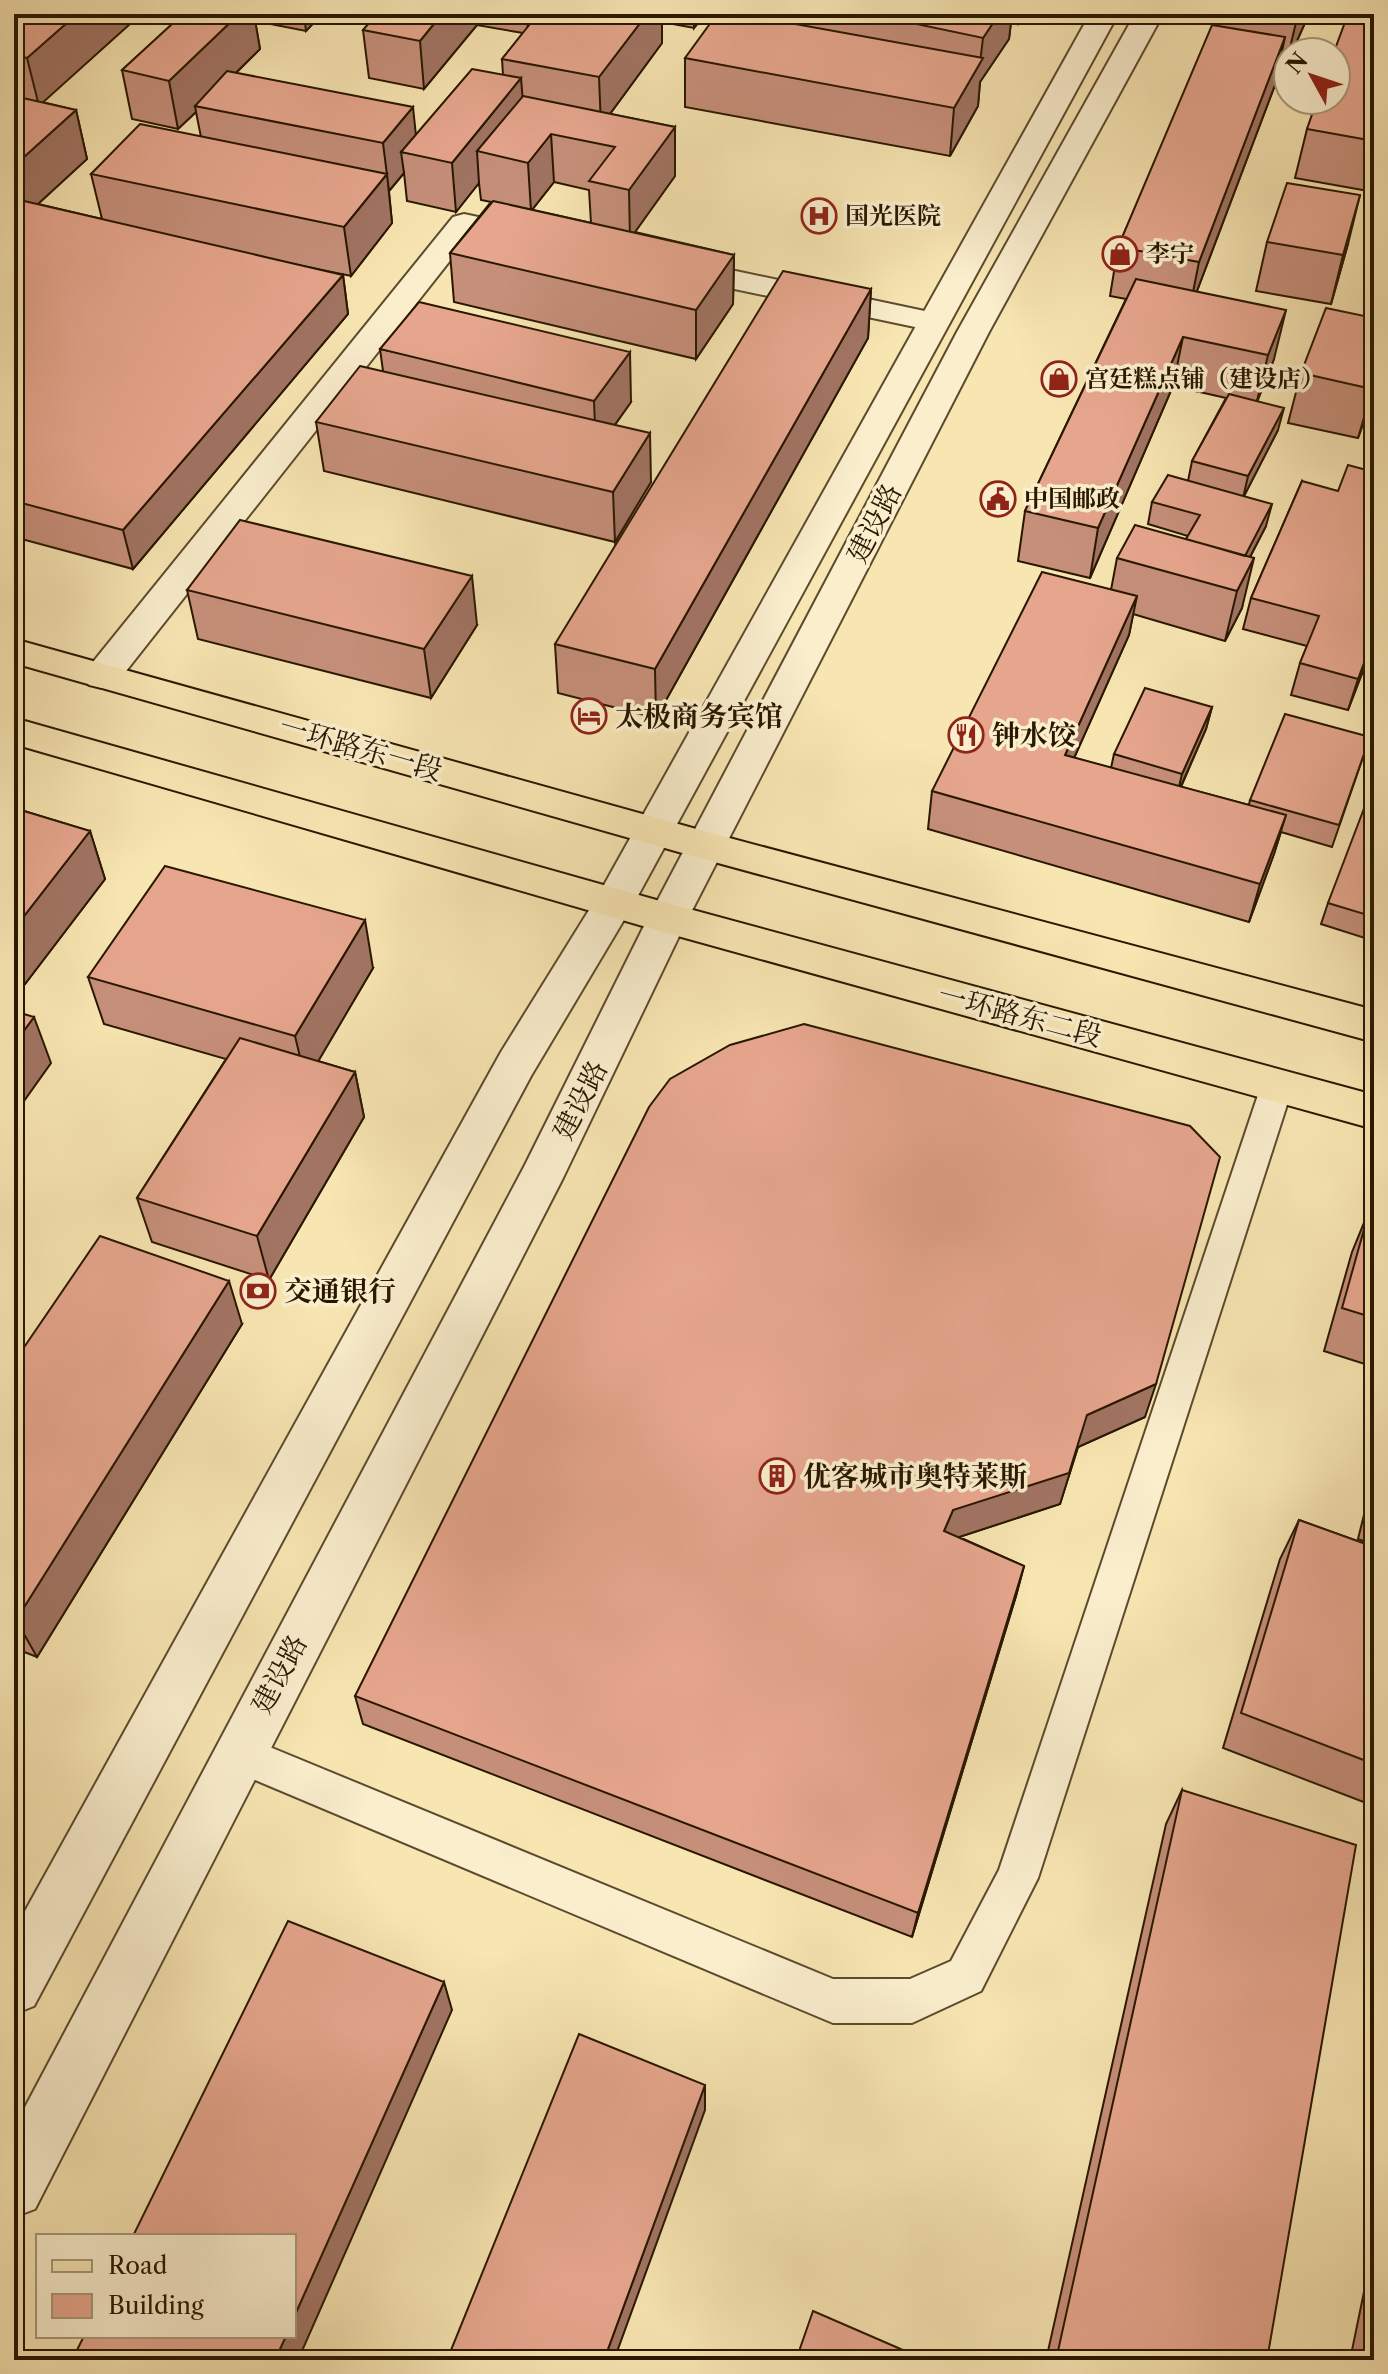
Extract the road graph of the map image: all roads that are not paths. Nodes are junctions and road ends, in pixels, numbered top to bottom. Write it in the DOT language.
graph roads {
  1 [pos="1104,14"];
  2 [pos="1149,14"];
  3 [pos="570,245"];
  4 [pos="646,261"];
  5 [pos="934,322"];
  6 [pos="14,651"];
  7 [pos="102,676"];
  8 [pos="14,731"];
  9 [pos="654,830"];
  10 [pos="707,846"];
  11 [pos="614,903"];
  12 [pos="667,918"];
  13 [pos="1374,1026"];
  14 [pos="1277,1086"];
  15 [pos="1374,1112"];
  16 [pos="238,1753"];
  17 [pos="14,1986"];
  18 [pos="14,2188"];
  1 -- 5 [label="street, 建设路"];
  2 -- 10 [label="street, 建设路"];
  3 -- 7 [label="street"];
  4 -- 5 [label="street"];
  5 -- 9 [label="street, 建设路"];
  6 -- 7 [label="main road, 一环路东一段"];
  7 -- 9 [label="main road, 一环路东一段"];
  8 -- 11 [label="main road"];
  9 -- 10 [label="main road, 一环路东一段"];
  9 -- 11 [label="street, 建设路"];
  10 -- 12 [label="street, 建设路"];
  10 -- 13 [label="main road"];
  11 -- 12 [label="main road"];
  11 -- 17 [label="street, 建设路"];
  12 -- 14 [label="main road, 一环路东二段"];
  12 -- 16 [label="street, 建设路"];
  14 -- 15 [label="main road, 一环路东二段"];
  14 -- 16 [label="lane"];
  16 -- 18 [label="street, 建设路"];
}
